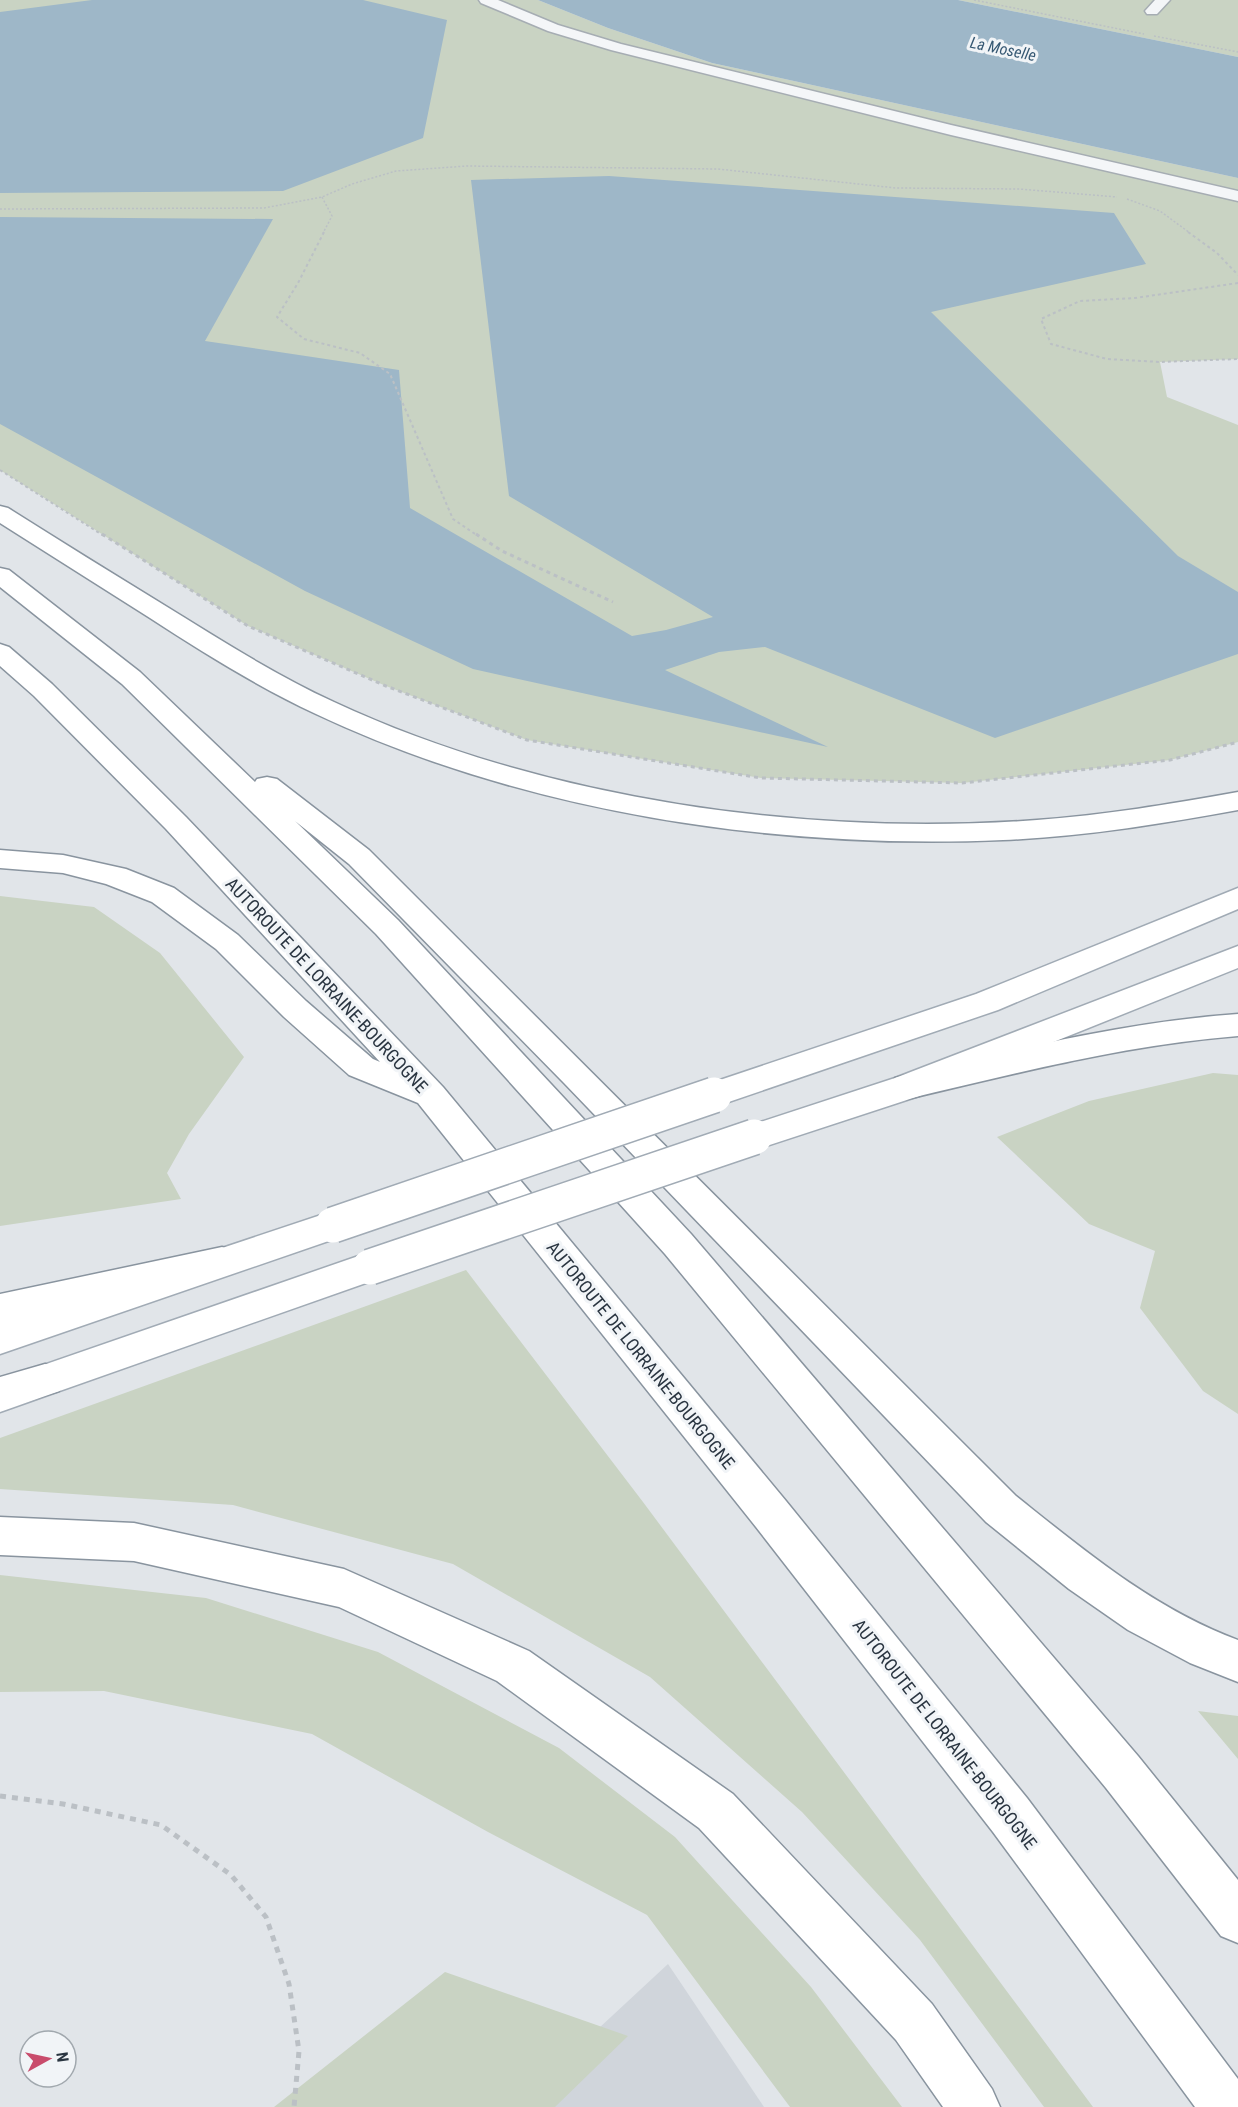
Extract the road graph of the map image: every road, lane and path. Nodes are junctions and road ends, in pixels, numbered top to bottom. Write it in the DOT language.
graph roads {
  1 [pos="486,0"];
  2 [pos="974,0"];
  3 [pos="1163,0"];
  4 [pos="1152,11"];
  5 [pos="1238,52"];
  6 [pos="1238,196"];
  7 [pos="322,197"];
  8 [pos="0,209"];
  9 [pos="1238,274"];
  10 [pos="1238,283"];
  11 [pos="1238,358"];
  12 [pos="0,470"];
  13 [pos="0,513"];
  14 [pos="0,575"];
  15 [pos="613,602"];
  16 [pos="0,652"];
  17 [pos="131,678"];
  18 [pos="1238,742"];
  19 [pos="1238,801"];
  20 [pos="0,859"];
  21 [pos="1238,898"];
  22 [pos="1238,957"];
  23 [pos="1238,1025"];
  24 [pos="907,1087"];
  25 [pos="431,1096"];
  26 [pos="222,1261"];
  27 [pos="0,1309"];
  28 [pos="0,1338"];
  29 [pos="0,1394"];
  30 [pos="0,1536"];
  31 [pos="1238,1661"];
  32 [pos="0,1796"];
  33 [pos="1238,1919"];
  34 [pos="294,2107"];
  35 [pos="974,2107"];
  36 [pos="1227,2107"];
  1 -- 6 [label="street"];
  2 -- 5 [label="path"];
  3 -- 4 [label="street"];
  7 -- 8 [label="path"];
  7 -- 9 [label="path"];
  7 -- 15 [label="path"];
  10 -- 11 [label="path"];
  12 -- 18 [label="path"];
  13 -- 19 [label="main road"];
  14 -- 17 [label="main road"];
  16 -- 25 [label="main road, AUTOROUTE DE LORRAINE-BOURGOGNE"];
  17 -- 31 [label="main road"];
  17 -- 33 [label="main road"];
  20 -- 25 [label="main road"];
  21 -- 26 [label="main road, bridge"];
  22 -- 24 [label="main road"];
  23 -- 24 [label="main road"];
  24 -- 29 [label="main road, bridge"];
  25 -- 36 [label="main road, AUTOROUTE DE LORRAINE-BOURGOGNE"];
  26 -- 27 [label="main road"];
  26 -- 28 [label="main road"];
  30 -- 35 [label="main road"];
  32 -- 34 [label="path"];
}
